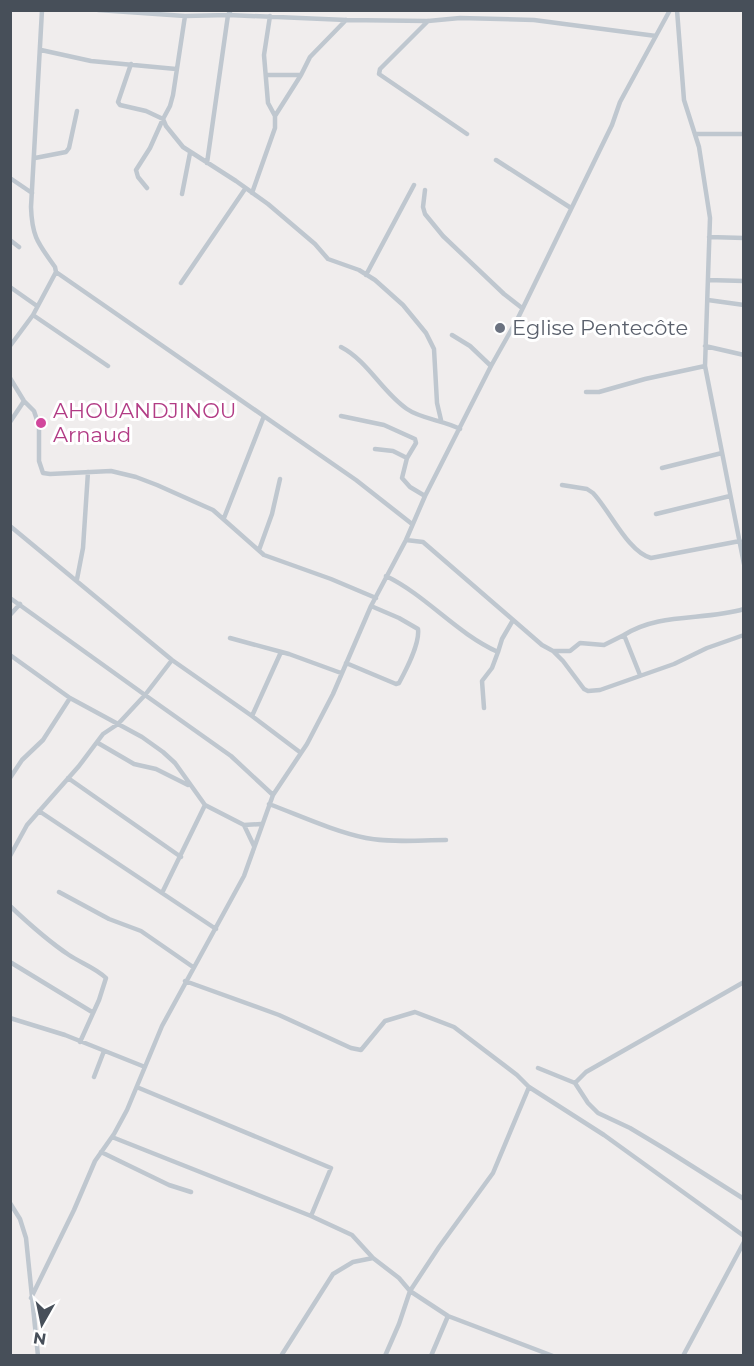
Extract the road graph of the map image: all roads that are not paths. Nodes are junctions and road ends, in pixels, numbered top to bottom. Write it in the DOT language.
graph roads {
  1 [pos="42,10"];
  2 [pos="98,10"];
  3 [pos="461,10"];
  4 [pos="670,10"];
  5 [pos="677,10"];
  6 [pos="229,13"];
  7 [pos="185,16"];
  8 [pos="270,16"];
  9 [pos="459,18"];
  10 [pos="346,20"];
  11 [pos="428,21"];
  12 [pos="656,36"];
  13 [pos="40,50"];
  14 [pos="131,64"];
  15 [pos="177,69"];
  16 [pos="266,75"];
  17 [pos="301,75"];
  18 [pos="77,111"];
  19 [pos="275,116"];
  20 [pos="163,119"];
  21 [pos="696,134"];
  22 [pos="744,134"];
  23 [pos="467,135"];
  24 [pos="190,153"];
  25 [pos="35,158"];
  26 [pos="496,160"];
  27 [pos="207,163"];
  28 [pos="10,178"];
  29 [pos="414,185"];
  30 [pos="147,188"];
  31 [pos="245,189"];
  32 [pos="425,189"];
  33 [pos="32,193"];
  34 [pos="252,193"];
  35 [pos="182,194"];
  36 [pos="571,208"];
  37 [pos="710,237"];
  38 [pos="744,238"];
  39 [pos="10,240"];
  40 [pos="19,247"];
  41 [pos="57,272"];
  42 [pos="366,275"];
  43 [pos="708,280"];
  44 [pos="744,281"];
  45 [pos="181,283"];
  46 [pos="10,287"];
  47 [pos="708,300"];
  48 [pos="744,305"];
  49 [pos="37,306"];
  50 [pos="522,308"];
  51 [pos="33,315"];
  52 [pos="452,335"];
  53 [pos="10,346"];
  54 [pos="705,346"];
  55 [pos="341,347"];
  56 [pos="744,356"];
  57 [pos="108,366"];
  58 [pos="491,366"];
  59 [pos="705,366"];
  60 [pos="10,378"];
  61 [pos="586,392"];
  62 [pos="24,401"];
  63 [pos="264,416"];
  64 [pos="341,416"];
  65 [pos="441,420"];
  66 [pos="10,422"];
  67 [pos="460,429"];
  68 [pos="375,449"];
  69 [pos="722,453"];
  70 [pos="407,458"];
  71 [pos="662,468"];
  72 [pos="88,472"];
  73 [pos="280,479"];
  74 [pos="562,486"];
  75 [pos="425,496"];
  76 [pos="730,496"];
  77 [pos="656,514"];
  78 [pos="224,518"];
  79 [pos="10,526"];
  80 [pos="411,527"];
  81 [pos="406,540"];
  82 [pos="420,540"];
  83 [pos="740,541"];
  84 [pos="259,550"];
  85 [pos="743,552"];
  86 [pos="744,564"];
  87 [pos="386,576"];
  88 [pos="77,579"];
  89 [pos="10,598"];
  90 [pos="376,598"];
  91 [pos="20,604"];
  92 [pos="371,606"];
  93 [pos="744,609"];
  94 [pos="10,615"];
  95 [pos="513,620"];
  96 [pos="624,635"];
  97 [pos="744,635"];
  98 [pos="230,638"];
  99 [pos="553,651"];
  100 [pos="281,652"];
  101 [pos="498,652"];
  102 [pos="10,655"];
  103 [pos="172,660"];
  104 [pos="346,663"];
  105 [pos="341,673"];
  106 [pos="640,675"];
  107 [pos="145,695"];
  108 [pos="70,698"];
  109 [pos="484,708"];
  110 [pos="252,716"];
  111 [pos="118,724"];
  112 [pos="98,743"];
  113 [pos="301,753"];
  114 [pos="10,778"];
  115 [pos="68,778"];
  116 [pos="191,786"];
  117 [pos="273,795"];
  118 [pos="269,804"];
  119 [pos="205,805"];
  120 [pos="39,811"];
  121 [pos="261,824"];
  122 [pos="244,825"];
  123 [pos="446,840"];
  124 [pos="254,846"];
  125 [pos="10,856"];
  126 [pos="181,857"];
  127 [pos="59,892"];
  128 [pos="162,893"];
  129 [pos="10,906"];
  130 [pos="216,929"];
  131 [pos="10,962"];
  132 [pos="193,967"];
  133 [pos="185,981"];
  134 [pos="744,982"];
  135 [pos="92,1012"];
  136 [pos="11,1019"];
  137 [pos="80,1042"];
  138 [pos="104,1052"];
  139 [pos="145,1067"];
  140 [pos="538,1068"];
  141 [pos="94,1077"];
  142 [pos="575,1083"];
  143 [pos="530,1087"];
  144 [pos="139,1088"];
  145 [pos="112,1137"];
  146 [pos="101,1152"];
  147 [pos="191,1192"];
  148 [pos="744,1199"];
  149 [pos="10,1203"];
  150 [pos="310,1216"];
  151 [pos="744,1236"];
  152 [pos="744,1242"];
  153 [pos="373,1258"];
  154 [pos="410,1291"];
  155 [pos="31,1298"];
  156 [pos="448,1316"];
  157 [pos="38,1356"];
  158 [pos="280,1356"];
  159 [pos="385,1356"];
  160 [pos="430,1356"];
  161 [pos="553,1356"];
  162 [pos="683,1356"];
  1 -- 13 [label="street"];
  2 -- 7 [label="street"];
  3 -- 9 [label="street"];
  4 -- 12 [label="street"];
  5 -- 21 [label="street"];
  6 -- 7 [label="street"];
  6 -- 8 [label="street"];
  6 -- 27 [label="street"];
  7 -- 15 [label="street"];
  8 -- 10 [label="street"];
  8 -- 16 [label="street"];
  9 -- 11 [label="street"];
  9 -- 12 [label="street"];
  10 -- 11 [label="street"];
  10 -- 17 [label="street"];
  11 -- 23 [label="street"];
  12 -- 36 [label="street"];
  13 -- 14 [label="street"];
  13 -- 25 [label="street"];
  14 -- 15 [label="street"];
  14 -- 20 [label="street"];
  15 -- 20 [label="street"];
  16 -- 17 [label="street"];
  16 -- 19 [label="street"];
  17 -- 19 [label="street"];
  18 -- 25 [label="street"];
  19 -- 34 [label="street"];
  20 -- 24 [label="street"];
  20 -- 30 [label="street"];
  21 -- 22 [label="street"];
  21 -- 37 [label="street"];
  24 -- 27 [label="street"];
  24 -- 35 [label="street"];
  25 -- 33 [label="street"];
  26 -- 36 [label="street"];
  27 -- 31 [label="street"];
  28 -- 33 [label="street"];
  29 -- 42 [label="street"];
  31 -- 34 [label="street"];
  31 -- 45 [label="street"];
  32 -- 50 [label="street"];
  33 -- 41 [label="street"];
  34 -- 42 [label="street"];
  36 -- 50 [label="street"];
  37 -- 38 [label="street"];
  37 -- 43 [label="street"];
  39 -- 40 [label="street"];
  41 -- 49 [label="street"];
  41 -- 63 [label="street"];
  42 -- 65 [label="street"];
  43 -- 44 [label="street"];
  43 -- 47 [label="street"];
  46 -- 49 [label="street"];
  47 -- 48 [label="street"];
  47 -- 54 [label="street"];
  49 -- 51 [label="street"];
  50 -- 58 [label="street"];
  51 -- 53 [label="street"];
  51 -- 57 [label="street"];
  52 -- 58 [label="street"];
  54 -- 56 [label="street"];
  54 -- 59 [label="street"];
  55 -- 65 [label="street"];
  58 -- 67 [label="street"];
  59 -- 61 [label="street"];
  59 -- 69 [label="street"];
  60 -- 62 [label="street"];
  62 -- 66 [label="street"];
  62 -- 72 [label="street"];
  63 -- 78 [label="street"];
  63 -- 80 [label="street"];
  64 -- 70 [label="street"];
  65 -- 67 [label="street"];
  67 -- 75 [label="street"];
  68 -- 70 [label="street"];
  69 -- 71 [label="street"];
  69 -- 76 [label="street"];
  70 -- 75 [label="street"];
  72 -- 78 [label="street"];
  72 -- 88 [label="street"];
  73 -- 84 [label="street"];
  74 -- 83 [label="street"];
  75 -- 80 [label="street"];
  76 -- 77 [label="street"];
  76 -- 83 [label="street"];
  78 -- 84 [label="street"];
  79 -- 88 [label="street"];
  80 -- 81 [label="street"];
  80 -- 82 [label="street"];
  81 -- 82 [label="street"];
  81 -- 87 [label="street"];
  82 -- 95 [label="street"];
  83 -- 85 [label="street"];
  84 -- 90 [label="street"];
  85 -- 86 [label="street"];
  87 -- 90 [label="street"];
  87 -- 101 [label="street"];
  88 -- 103 [label="street"];
  89 -- 91 [label="street"];
  90 -- 92 [label="street"];
  91 -- 94 [label="street"];
  91 -- 107 [label="street"];
  92 -- 104 [label="street"];
  92 -- 104 [label="street"];
  93 -- 96 [label="street"];
  95 -- 99 [label="street"];
  95 -- 101 [label="street"];
  96 -- 99 [label="street"];
  96 -- 106 [label="street"];
  97 -- 106 [label="street"];
  98 -- 100 [label="street"];
  99 -- 106 [label="street"];
  100 -- 105 [label="street"];
  100 -- 110 [label="street"];
  101 -- 109 [label="street"];
  102 -- 108 [label="street"];
  103 -- 107 [label="street"];
  103 -- 110 [label="street"];
  104 -- 105 [label="street"];
  105 -- 113 [label="street"];
  107 -- 111 [label="street"];
  107 -- 117 [label="street"];
  108 -- 111 [label="street"];
  108 -- 114 [label="street"];
  110 -- 113 [label="street"];
  111 -- 112 [label="street"];
  111 -- 116 [label="street"];
  112 -- 115 [label="street"];
  112 -- 116 [label="street"];
  113 -- 117 [label="street"];
  115 -- 120 [label="street"];
  115 -- 126 [label="street"];
  116 -- 119 [label="street"];
  117 -- 118 [label="street"];
  118 -- 121 [label="street"];
  118 -- 123 [label="street"];
  119 -- 122 [label="street"];
  119 -- 126 [label="street"];
  120 -- 125 [label="street"];
  120 -- 128 [label="street"];
  121 -- 122 [label="street"];
  121 -- 124 [label="street"];
  122 -- 124 [label="street"];
  124 -- 130 [label="street"];
  126 -- 128 [label="street"];
  127 -- 132 [label="street"];
  128 -- 130 [label="street"];
  129 -- 135 [label="street"];
  130 -- 132 [label="street"];
  131 -- 135 [label="street"];
  132 -- 133 [label="street"];
  133 -- 139 [label="street"];
  133 -- 143 [label="street"];
  134 -- 142 [label="street"];
  135 -- 137 [label="street"];
  136 -- 137 [label="street"];
  137 -- 138 [label="street"];
  138 -- 139 [label="street"];
  138 -- 141 [label="street"];
  139 -- 145 [label="street"];
  140 -- 142 [label="street"];
  142 -- 148 [label="street"];
  143 -- 151 [label="street"];
  143 -- 154 [label="street"];
  144 -- 150 [label="street"];
  145 -- 146 [label="street"];
  145 -- 150 [label="street"];
  146 -- 147 [label="street"];
  146 -- 155 [label="street"];
  149 -- 155 [label="street"];
  150 -- 153 [label="street"];
  152 -- 162 [label="street"];
  153 -- 154 [label="street"];
  153 -- 158 [label="street"];
  154 -- 156 [label="street"];
  154 -- 159 [label="street"];
  155 -- 157 [label="street"];
  156 -- 160 [label="street"];
  156 -- 161 [label="street"];
}
